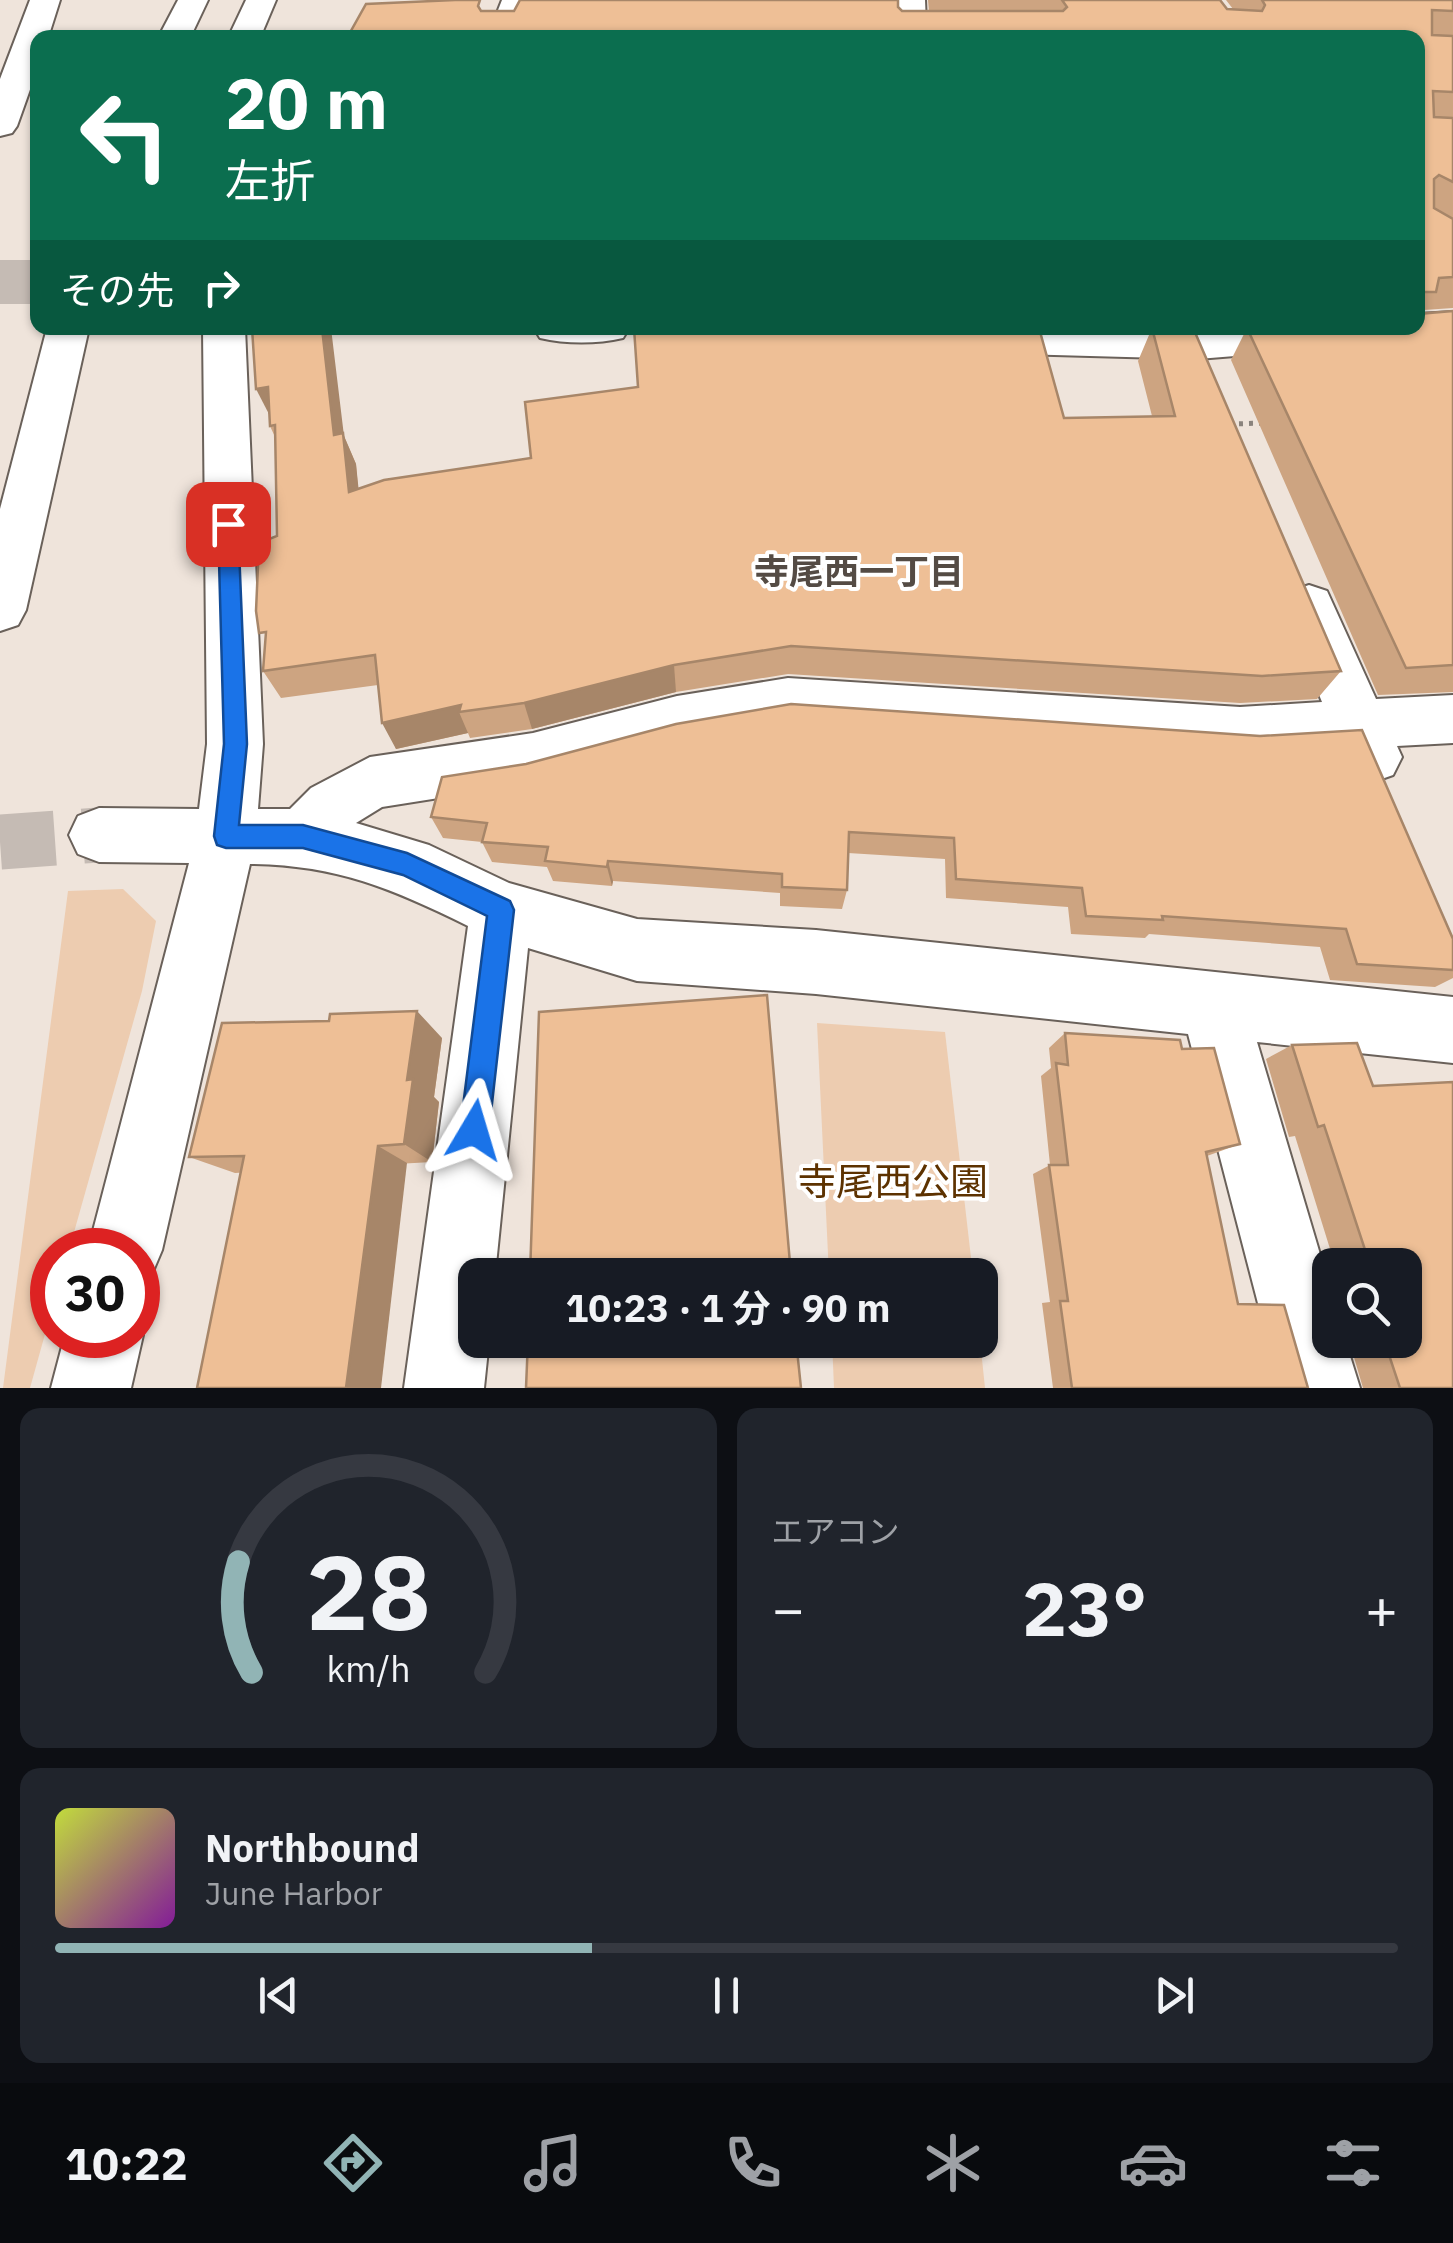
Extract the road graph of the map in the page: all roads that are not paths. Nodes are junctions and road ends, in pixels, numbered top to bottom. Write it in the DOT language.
graph roads {
  1 [pos="45,0"];
  2 [pos="61,0"];
  3 [pos="164,0"];
  4 [pos="193,0"];
  5 [pos="261,0"];
  6 [pos="517,0"];
  7 [pos="910,0"];
  8 [pos="34,30"];
  9 [pos="48,30"];
  10 [pos="155,30"];
  11 [pos="178,30"];
  12 [pos="248,30"];
  13 [pos="506,30"];
  14 [pos="911,30"];
  15 [pos="30,42"];
  16 [pos="30,69"];
  17 [pos="0,126"];
  18 [pos="0,135"];
  19 [pos="1453,325"];
  20 [pos="1425,332"];
  21 [pos="66,335"];
  22 [pos="224,335"];
  23 [pos="1021,335"];
  24 [pos="1414,335"];
  25 [pos="1292,566"];
  26 [pos="0,610"];
  27 [pos="1453,719"];
  28 [pos="1360,726"];
  29 [pos="1391,800"];
  30 [pos="99,835"];
  31 [pos="226,836"];
  32 [pos="303,836"];
  33 [pos="501,910"];
  34 [pos="1213,1005"];
  35 [pos="1453,1030"];
  36 [pos="131,1228"];
  37 [pos="98,1358"];
  38 [pos="91,1388"];
  39 [pos="444,1388"];
  40 [pos="1320,1388"];
  1 -- 8 [label="main road"];
  2 -- 9 [label="main road"];
  3 -- 10 [label="main road"];
  4 -- 11 [label="main road"];
  5 -- 12 [label="main road"];
  6 -- 13 [label="main road"];
  7 -- 14 [label="main road"];
  15 -- 17 [label="main road"];
  16 -- 18 [label="main road"];
  19 -- 20 [label="main road"];
  21 -- 26 [label="main road"];
  22 -- 31 [label="main road"];
  23 -- 24 [label="main road"];
  25 -- 28 [label="main road"];
  27 -- 28 [label="main road"];
  28 -- 29 [label="main road"];
  28 -- 32 [label="main road"];
  30 -- 31 [label="main road"];
  31 -- 32 [label="main road"];
  31 -- 36 [label="main road"];
  32 -- 33 [label="main road"];
  33 -- 34 [label="main road"];
  33 -- 39 [label="main road"];
  34 -- 35 [label="main road"];
  34 -- 40 [label="main road"];
  37 -- 38 [label="main road"];
}
